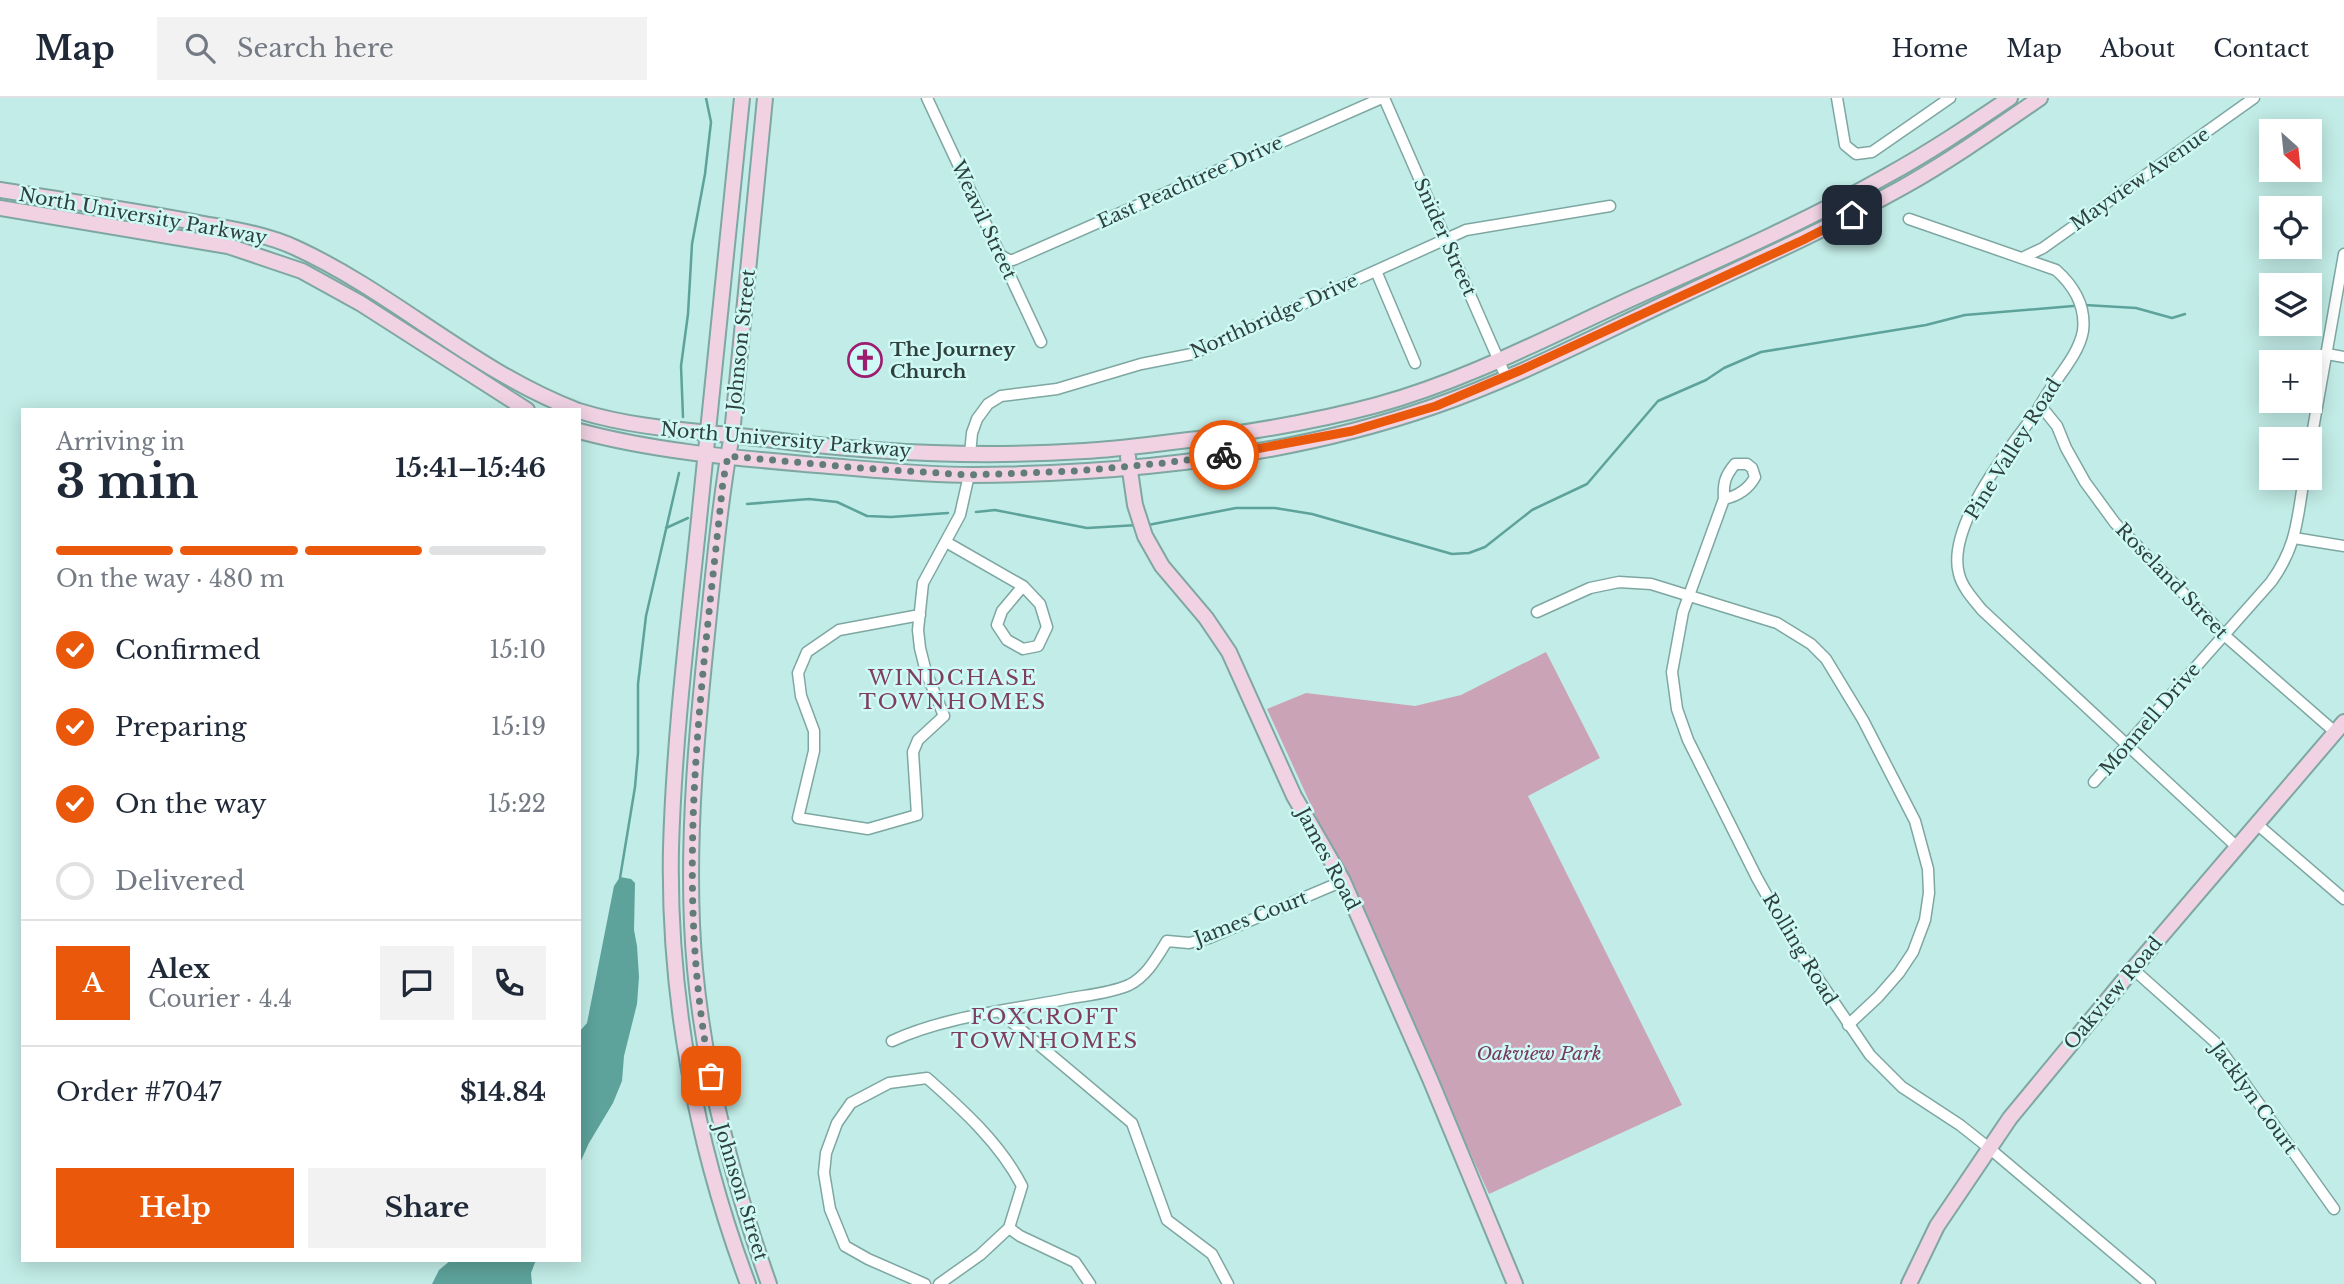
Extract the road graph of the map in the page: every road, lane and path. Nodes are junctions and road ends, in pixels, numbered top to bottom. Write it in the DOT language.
graph roads {
  1 [pos="742,98"];
  2 [pos="765,98"];
  3 [pos="927,98"];
  4 [pos="1383,98"];
  5 [pos="1837,98"];
  6 [pos="1950,98"];
  7 [pos="2010,98"];
  8 [pos="2040,98"];
  9 [pos="2254,98"];
  10 [pos="0,190"];
  11 [pos="1610,206"];
  12 [pos="0,208"];
  13 [pos="1909,219"];
  14 [pos="1446,238"];
  15 [pos="2344,254"];
  16 [pos="1000,255"];
  17 [pos="2024,257"];
  18 [pos="1376,271"];
  19 [pos="1041,342"];
  20 [pos="2327,354"];
  21 [pos="2344,357"];
  22 [pos="1499,360"];
  23 [pos="1415,363"];
  24 [pos="1506,376"];
  25 [pos="2040,405"];
  26 [pos="524,408"];
  27 [pos="573,408"];
  28 [pos="581,411"];
  29 [pos="2314,427"];
  30 [pos="581,432"];
  31 [pos="707,433"];
  32 [pos="732,434"];
  33 [pos="1127,448"];
  34 [pos="970,454"];
  35 [pos="705,455"];
  36 [pos="728,456"];
  37 [pos="1129,466"];
  38 [pos="969,475"];
  39 [pos="2302,490"];
  40 [pos="1724,499"];
  41 [pos="2294,538"];
  42 [pos="946,542"];
  43 [pos="2344,546"];
  44 [pos="1023,586"];
  45 [pos="1688,597"];
  46 [pos="1537,612"];
  47 [pos="920,615"];
  48 [pos="2224,635"];
  49 [pos="2340,727"];
  50 [pos="2126,745"];
  51 [pos="2094,782"];
  52 [pos="2258,824"];
  53 [pos="2237,847"];
  54 [pos="1343,881"];
  55 [pos="2344,899"];
  56 [pos="2133,969"];
  57 [pos="1000,1012"];
  58 [pos="1848,1025"];
  59 [pos="892,1041"];
  60 [pos="1989,1148"];
  61 [pos="2334,1209"];
  62 [pos="1009,1228"];
  63 [pos="748,1284"];
  64 [pos="769,1284"];
  65 [pos="925,1284"];
  66 [pos="939,1284"];
  67 [pos="1090,1284"];
  68 [pos="1228,1284"];
  69 [pos="1515,1284"];
  70 [pos="1909,1284"];
  71 [pos="2150,1284"];
  1 -- 31 [label="main road, Johnson Street"];
  2 -- 32 [label="main road, Johnson Street"];
  3 -- 16 [label="street, Weavil Street"];
  4 -- 14 [label="street, Snider Street"];
  4 -- 16 [label="street, East Peachtree Drive"];
  5 -- 6 [label="street"];
  7 -- 22 [label="main road, North University Parkway"];
  8 -- 24 [label="main road, North University Parkway"];
  9 -- 17 [label="street, Mayview Avenue"];
  10 -- 27 [label="main road, North University Parkway"];
  11 -- 14 [label="street, Northbridge Drive"];
  12 -- 26 [label="main road, North University Parkway"];
  13 -- 17 [label="street, Pine Valley Road"];
  14 -- 18 [label="street, Northbridge Drive"];
  14 -- 22 [label="street, Snider Street"];
  15 -- 20 [label="street"];
  16 -- 19 [label="street, Weavil Street"];
  17 -- 25 [label="street, Pine Valley Road"];
  18 -- 23 [label="street"];
  18 -- 34 [label="street, Northbridge Drive"];
  20 -- 21 [label="street"];
  20 -- 29 [label="street"];
  22 -- 24 [label="street, Snider Street"];
  22 -- 33 [label="main road, North University Parkway"];
  24 -- 37 [label="main road, North University Parkway"];
  25 -- 48 [label="street, Roseland Street"];
  25 -- 50 [label="street, Pine Valley Road"];
  28 -- 31 [label="main road, North University Parkway"];
  30 -- 35 [label="main road, North University Parkway"];
  31 -- 32 [label="main road, North University Parkway"];
  31 -- 35 [label="main road, Johnson Street"];
  32 -- 34 [label="main road, North University Parkway"];
  32 -- 36 [label="main road, Johnson Street"];
  33 -- 34 [label="main road, North University Parkway"];
  33 -- 37 [label="main road, James Road"];
  35 -- 36 [label="main road, North University Parkway"];
  35 -- 63 [label="main road, Johnson Street"];
  36 -- 38 [label="main road, North University Parkway"];
  36 -- 64 [label="main road, Johnson Street"];
  37 -- 38 [label="main road, North University Parkway"];
  37 -- 54 [label="main road, James Road"];
  38 -- 42 [label="street"];
  39 -- 41 [label="street, Monnell Drive"];
  40 -- 45 [label="street, Rolling Road"];
  41 -- 43 [label="street"];
  41 -- 48 [label="street, Monnell Drive"];
  42 -- 44 [label="street"];
  42 -- 47 [label="street"];
  44 -- 44 [label="street"];
  45 -- 46 [label="street"];
  45 -- 58 [label="street, Rolling Road"];
  45 -- 58 [label="street"];
  47 -- 47 [label="street"];
  48 -- 49 [label="street, Roseland Street"];
  48 -- 50 [label="street, Monnell Drive"];
  49 -- 52 [label="main road, Oakview Road"];
  50 -- 51 [label="street, Monnell Drive"];
  50 -- 53 [label="street, Pine Valley Road"];
  52 -- 53 [label="main road, Oakview Road"];
  52 -- 55 [label="street"];
  53 -- 56 [label="main road, Oakview Road"];
  54 -- 57 [label="street, James Court"];
  54 -- 69 [label="main road, James Road"];
  56 -- 60 [label="main road, Oakview Road"];
  56 -- 61 [label="street, Jacklyn Court"];
  57 -- 59 [label="street, James Court"];
  57 -- 68 [label="street"];
  58 -- 60 [label="street, Rolling Road"];
  60 -- 70 [label="main road, Oakview Road"];
  60 -- 71 [label="street, Rolling Road"];
  62 -- 65 [label="street"];
  62 -- 66 [label="street"];
  62 -- 67 [label="street"];
}
